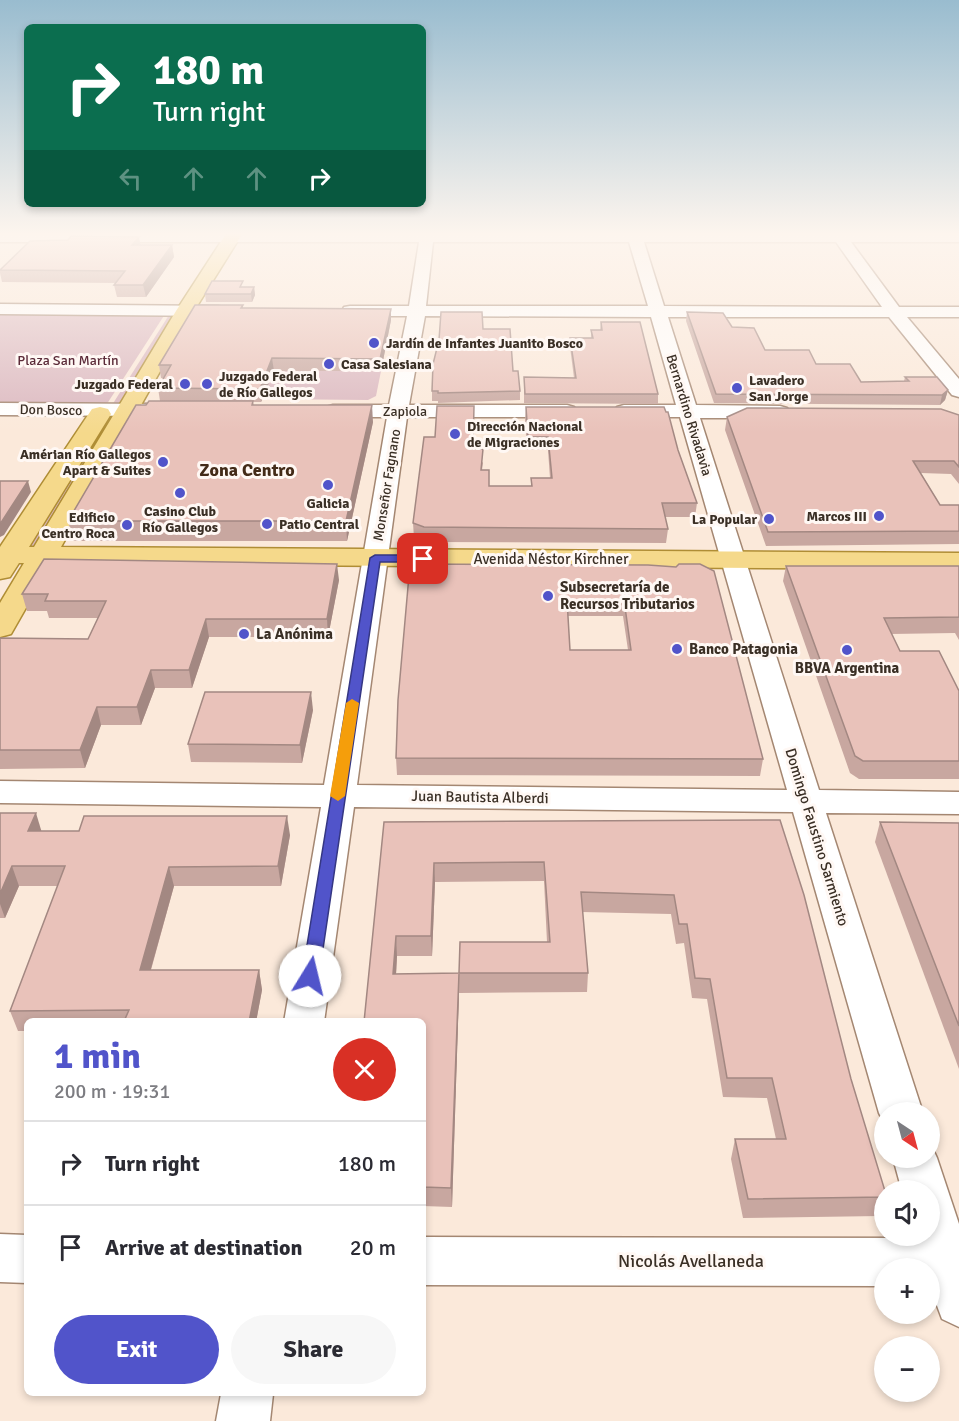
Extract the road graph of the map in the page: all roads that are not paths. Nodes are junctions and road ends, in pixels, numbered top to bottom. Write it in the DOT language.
graph roads {
  1 [pos="183,300"];
  2 [pos="418,300"];
  3 [pos="655,300"];
  4 [pos="885,300"];
  5 [pos="0,309"];
  6 [pos="176,311"];
  7 [pos="232,311"];
  8 [pos="336,311"];
  9 [pos="417,311"];
  10 [pos="658,311"];
  11 [pos="894,312"];
  12 [pos="959,312"];
  13 [pos="959,391"];
  14 [pos="117,398"];
  15 [pos="0,409"];
  16 [pos="174,410"];
  17 [pos="316,411"];
  18 [pos="398,411"];
  19 [pos="584,411"];
  20 [pos="607,411"];
  21 [pos="688,412"];
  22 [pos="794,412"];
  23 [pos="44,555"];
  24 [pos="375,558"];
  25 [pos="733,560"];
  26 [pos="4,561"];
  27 [pos="959,561"];
  28 [pos="0,628"];
  29 [pos="0,792"];
  30 [pos="338,796"];
  31 [pos="805,801"];
  32 [pos="959,802"];
  33 [pos="305,1018"];
  34 [pos="898,1102"];
  35 [pos="940,1234"];
  36 [pos="0,1258"];
  37 [pos="24,1259"];
  38 [pos="426,1261"];
  39 [pos="955,1275"];
  40 [pos="247,1396"];
  41 [pos="243,1421"];
  1 -- 6 [label="main road"];
  2 -- 9 [label="street, Monseñor Fagnano"];
  3 -- 10 [label="street, Bernardino Rivadavia"];
  4 -- 11 [label="street"];
  5 -- 6 [label="street"];
  6 -- 7 [label="street"];
  6 -- 14 [label="main road"];
  6 -- 14 [label="main road"];
  8 -- 9 [label="street"];
  9 -- 10 [label="street"];
  9 -- 18 [label="street, Monseñor Fagnano"];
  10 -- 11 [label="street"];
  10 -- 21 [label="street, Bernardino Rivadavia"];
  11 -- 12 [label="street"];
  11 -- 13 [label="street"];
  14 -- 15 [label="street, Don Bosco"];
  14 -- 16 [label="street"];
  14 -- 23 [label="main road"];
  14 -- 26 [label="main road"];
  17 -- 18 [label="street, Zapiola"];
  18 -- 19 [label="street, Zapiola"];
  18 -- 24 [label="street, Monseñor Fagnano"];
  20 -- 21 [label="street"];
  21 -- 22 [label="street"];
  21 -- 25 [label="street, Bernardino Rivadavia"];
  23 -- 24 [label="main road, Avenida Néstor Kirchner"];
  23 -- 26 [label="main road, Avenida Néstor Kirchner"];
  23 -- 28 [label="main road"];
  24 -- 25 [label="main road, Avenida Néstor Kirchner"];
  24 -- 30 [label="street, Monseñor Fagnano"];
  25 -- 27 [label="main road, Avenida Néstor Kirchner"];
  25 -- 31 [label="street, Domingo Faustino Sarmiento"];
  29 -- 30 [label="street, Juan Bautista Alberdi"];
  30 -- 31 [label="street, Juan Bautista Alberdi"];
  30 -- 33 [label="street, Monseñor Fagnano"];
  31 -- 32 [label="street, Juan Bautista Alberdi"];
  31 -- 34 [label="street, Domingo Faustino Sarmiento"];
  35 -- 39 [label="street"];
  36 -- 37 [label="street"];
  38 -- 39 [label="street, Nicolás Avellaneda"];
  40 -- 41 [label="street"];
}
